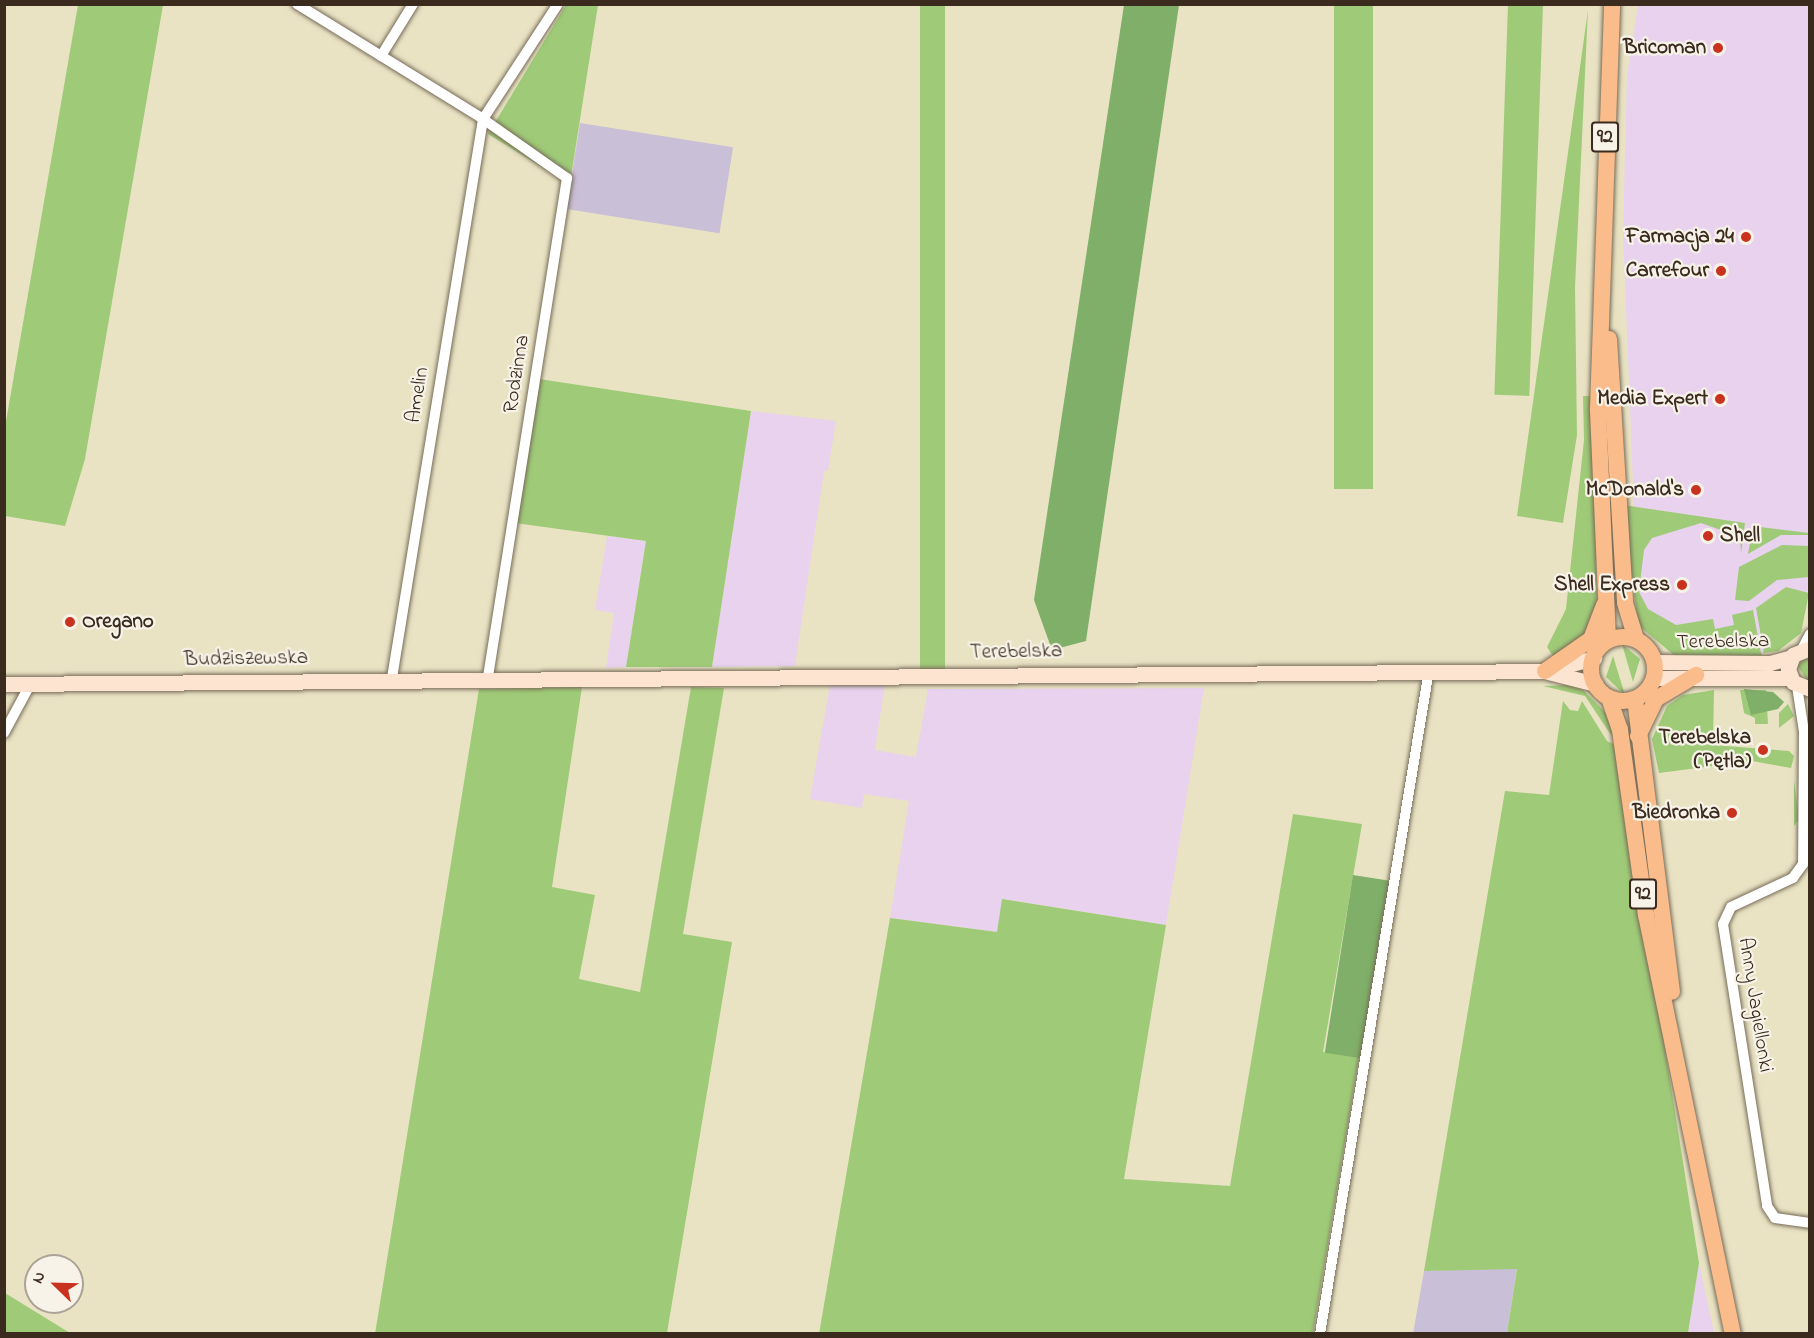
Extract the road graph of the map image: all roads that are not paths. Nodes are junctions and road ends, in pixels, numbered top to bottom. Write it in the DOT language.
graph roads {
  1 [pos="297,4"];
  2 [pos="413,4"];
  3 [pos="558,4"];
  4 [pos="1612,4"];
  5 [pos="381,56"];
  6 [pos="483,119"];
  7 [pos="1603,294"];
  8 [pos="1607,592"];
  9 [pos="1809,634"];
  10 [pos="1636,638"];
  11 [pos="1608,640"];
  12 [pos="1801,651"];
  13 [pos="1594,658"];
  14 [pos="1429,670"];
  15 [pos="1654,670"];
  16 [pos="1545,671"];
  17 [pos="1696,675"];
  18 [pos="488,677"];
  19 [pos="392,678"];
  20 [pos="31,683"];
  21 [pos="4,684"];
  22 [pos="1595,684"];
  23 [pos="1799,684"];
  24 [pos="1609,698"];
  25 [pos="1635,699"];
  26 [pos="1809,713"];
  27 [pos="1804,732"];
  28 [pos="4,733"];
  29 [pos="1638,737"];
  30 [pos="1807,860"];
  31 [pos="1684,1089"];
  32 [pos="1809,1223"];
  33 [pos="1320,1334"];
  34 [pos="1733,1334"];
  1 -- 5 [label="street"];
  2 -- 5 [label="street"];
  3 -- 6 [label="street"];
  4 -- 7 [label="main road, 92"];
  5 -- 6 [label="street"];
  6 -- 18 [label="street, Rodzinna"];
  6 -- 19 [label="street, Amelin"];
  7 -- 8 [label="main road, 92"];
  7 -- 10 [label="main road, 92"];
  8 -- 11 [label="main road, 92"];
  8 -- 16 [label="main road"];
  9 -- 12 [label="street"];
  10 -- 11 [label="main road"];
  10 -- 15 [label="main road, 92"];
  11 -- 13 [label="main road"];
  12 -- 15 [label="street, Terebelska"];
  12 -- 23 [label="street"];
  13 -- 16 [label="street, Terebelska"];
  13 -- 22 [label="main road"];
  14 -- 16 [label="street, Terebelska"];
  14 -- 18 [label="street, Terebelska"];
  14 -- 33 [label="street"];
  15 -- 17 [label="street, Terebelska"];
  15 -- 25 [label="main road"];
  16 -- 22 [label="street, Terebelska"];
  17 -- 23 [label="street, Terebelska"];
  17 -- 29 [label="main road"];
  18 -- 19 [label="street, Budziszewska"];
  19 -- 20 [label="street, Budziszewska"];
  20 -- 21 [label="street, Budziszewska"];
  20 -- 28 [label="street"];
  22 -- 24 [label="main road, 92"];
  23 -- 27 [label="street, Anny Jagiellonki"];
  24 -- 25 [label="main road"];
  24 -- 31 [label="main road, 92"];
  25 -- 29 [label="main road, 92"];
  26 -- 27 [label="street, Anny Jagiellonki"];
  27 -- 30 [label="street, Anny Jagiellonki"];
  29 -- 31 [label="main road, 92"];
  30 -- 32 [label="street, Anny Jagiellonki"];
  31 -- 34 [label="main road, 92"];
}
